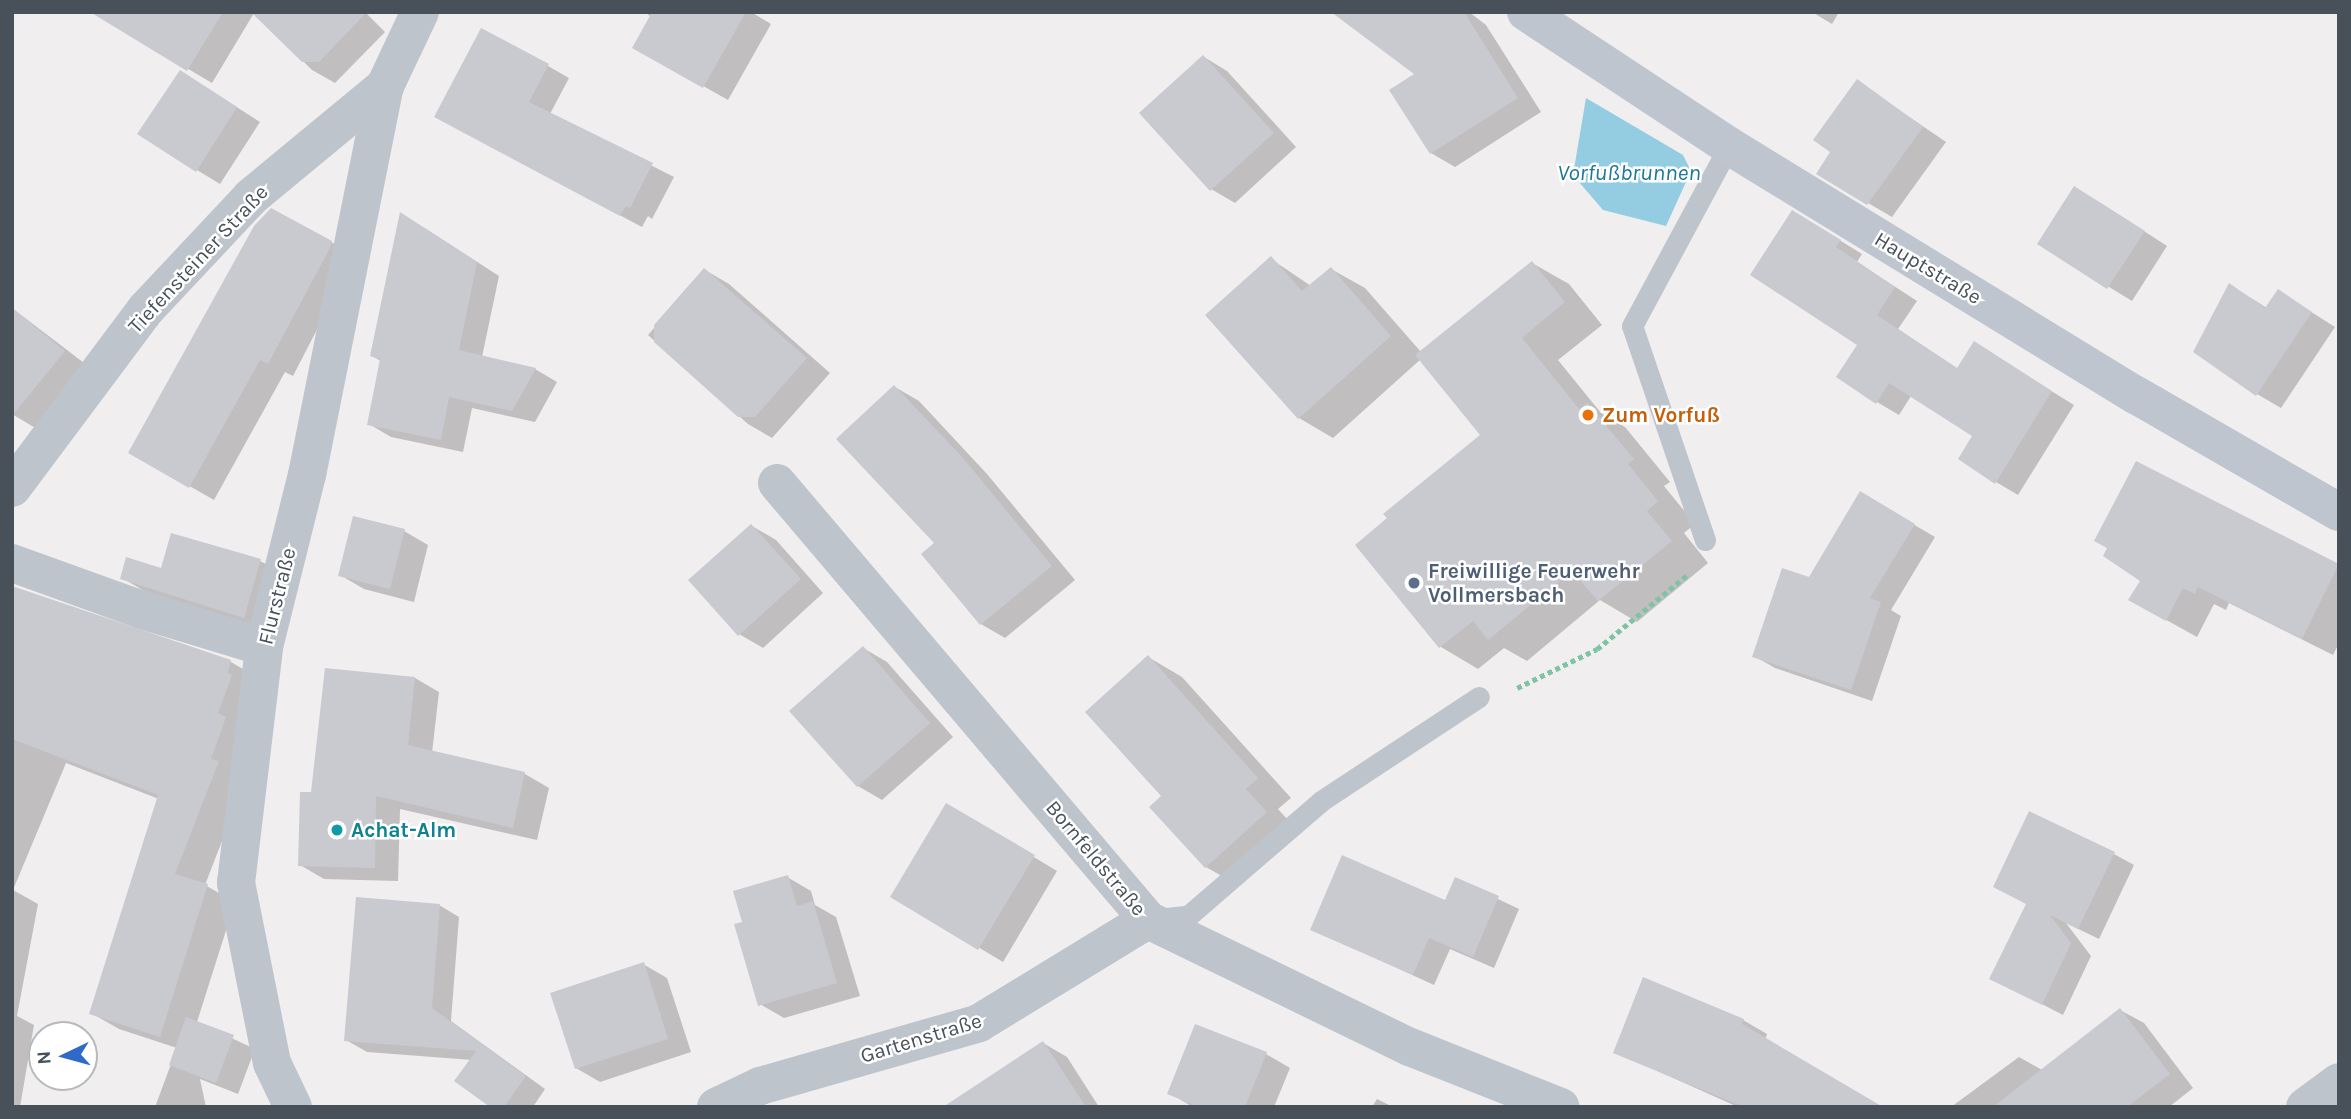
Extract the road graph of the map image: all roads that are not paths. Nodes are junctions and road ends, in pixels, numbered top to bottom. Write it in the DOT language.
graph roads {
  1 [pos="419,12"];
  2 [pos="1526,12"];
  3 [pos="385,86"];
  4 [pos="1729,146"];
  5 [pos="777,483"];
  6 [pos="12,488"];
  7 [pos="2339,512"];
  8 [pos="1705,540"];
  9 [pos="12,563"];
  10 [pos="264,647"];
  11 [pos="1479,696"];
  12 [pos="1148,920"];
  13 [pos="2339,1082"];
  14 [pos="293,1107"];
  15 [pos="716,1107"];
  16 [pos="1561,1107"];
  17 [pos="2305,1107"];
  1 -- 3 [label="street, Tiefensteiner Straße"];
  2 -- 4 [label="main road, Hauptstraße"];
  3 -- 6 [label="street, Tiefensteiner Straße"];
  3 -- 10 [label="street, Flurstraße"];
  4 -- 7 [label="main road, Hauptstraße"];
  4 -- 8 [label="lane"];
  5 -- 12 [label="street, Bornfeldstraße"];
  9 -- 10 [label="street"];
  10 -- 14 [label="street, Flurstraße"];
  11 -- 12 [label="lane"];
  12 -- 15 [label="street, Gartenstraße"];
  12 -- 16 [label="street, Bornfeldstraße"];
  13 -- 17 [label="street"];
}
